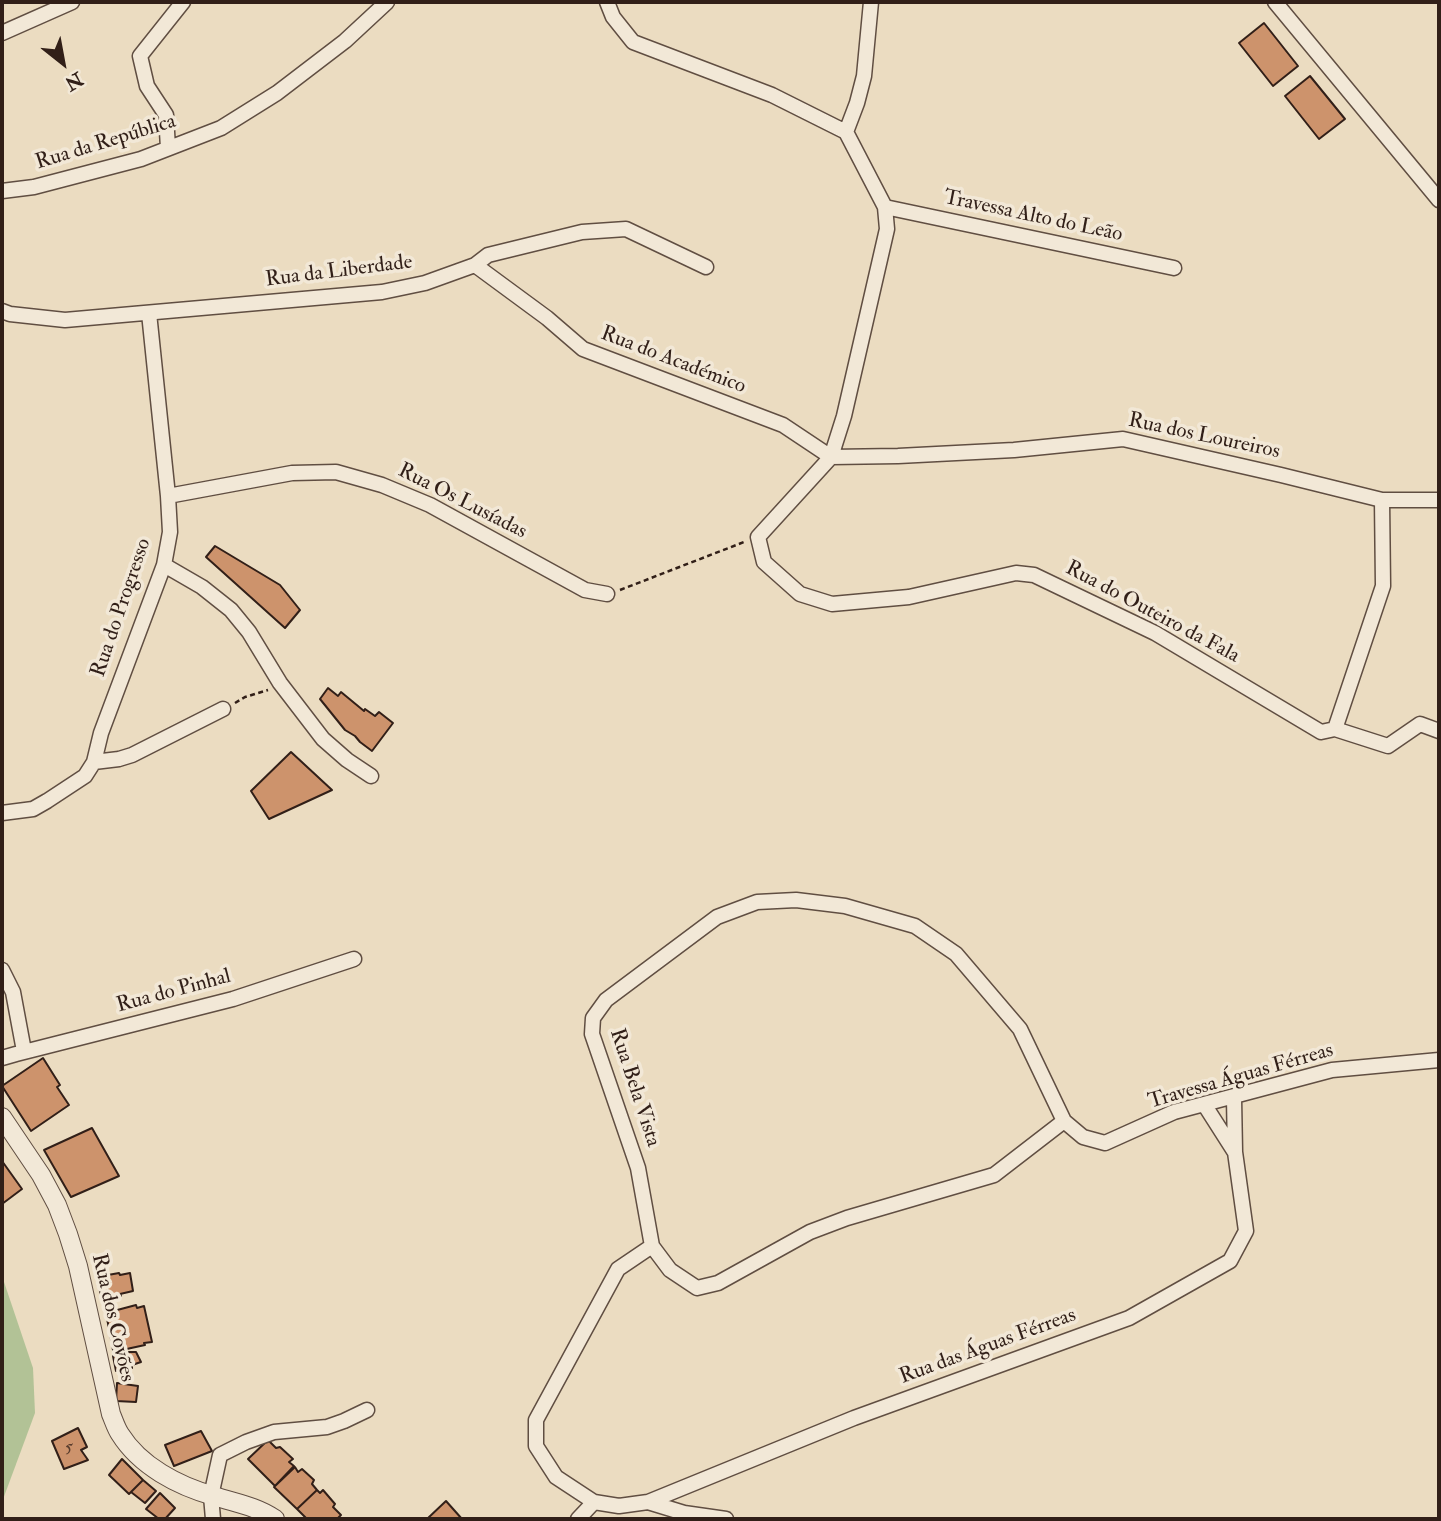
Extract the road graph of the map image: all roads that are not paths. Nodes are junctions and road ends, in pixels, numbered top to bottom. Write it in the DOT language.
graph roads {
  1 [pos="72,2"];
  2 [pos="183,2"];
  3 [pos="387,2"];
  4 [pos="607,2"];
  5 [pos="872,2"];
  6 [pos="1275,2"];
  7 [pos="2,33"];
  8 [pos="846,132"];
  9 [pos="168,148"];
  10 [pos="2,191"];
  11 [pos="1439,200"];
  12 [pos="885,207"];
  13 [pos="475,265"];
  14 [pos="706,267"];
  15 [pos="1174,268"];
  16 [pos="2,311"];
  17 [pos="149,313"];
  18 [pos="831,457"];
  19 [pos="168,496"];
  20 [pos="1382,500"];
  21 [pos="1439,500"];
  22 [pos="164,565"];
  23 [pos="607,594"];
  24 [pos="223,709"];
  25 [pos="1335,729"];
  26 [pos="1439,732"];
  27 [pos="94,762"];
  28 [pos="371,776"];
  29 [pos="2,813"];
  30 [pos="354,959"];
  31 [pos="2,970"];
  32 [pos="24,1051"];
  33 [pos="2,1058"];
  34 [pos="1439,1060"];
  35 [pos="1234,1098"];
  36 [pos="1204,1104"];
  37 [pos="2,1117"];
  38 [pos="1064,1121"];
  39 [pos="1235,1152"];
  40 [pos="652,1246"];
  41 [pos="367,1410"];
  42 [pos="211,1496"];
  43 [pos="594,1502"];
  44 [pos="648,1502"];
  45 [pos="209,1518"];
  46 [pos="275,1519"];
  47 [pos="578,1519"];
  48 [pos="726,1519"];
  1 -- 7 [label="street"];
  2 -- 9 [label="street"];
  3 -- 9 [label="street, Rua da República"];
  4 -- 8 [label="street"];
  5 -- 8 [label="street"];
  6 -- 11 [label="street"];
  8 -- 12 [label="street"];
  9 -- 10 [label="street, Rua da República"];
  12 -- 15 [label="street, Travessa Alto do Leão"];
  12 -- 18 [label="street"];
  13 -- 14 [label="street, Rua da Liberdade"];
  13 -- 17 [label="street, Rua da Liberdade"];
  13 -- 18 [label="street, Rua do Académico"];
  16 -- 17 [label="street, Rua da Liberdade"];
  17 -- 19 [label="street, Rua do Progresso"];
  18 -- 20 [label="street, Rua dos Loureiros"];
  18 -- 25 [label="street, Rua do Outeiro da Fala"];
  19 -- 22 [label="street, Rua do Progresso"];
  19 -- 23 [label="street, Rua Os Lusíadas"];
  20 -- 21 [label="street, Rua dos Loureiros"];
  20 -- 25 [label="street"];
  22 -- 27 [label="street, Rua do Progresso"];
  22 -- 28 [label="street"];
  24 -- 27 [label="street"];
  25 -- 26 [label="street, Rua do Outeiro da Fala"];
  27 -- 29 [label="street"];
  30 -- 32 [label="street, Rua do Pinhal"];
  31 -- 32 [label="street"];
  32 -- 33 [label="street, Rua do Pinhal"];
  34 -- 35 [label="street, Travessa Águas Férreas"];
  35 -- 36 [label="street, Travessa Águas Férreas"];
  35 -- 39 [label="street, Rua das Águas Férreas"];
  36 -- 38 [label="street, Travessa Águas Férreas"];
  36 -- 39 [label="street, Rua das Águas Férreas"];
  37 -- 42 [label="street, Rua dos Covões"];
  38 -- 40 [label="street"];
  38 -- 40 [label="street, Rua Bela Vista"];
  39 -- 44 [label="street, Rua das Águas Férreas"];
  40 -- 43 [label="street"];
  41 -- 42 [label="street"];
  42 -- 45 [label="street"];
  42 -- 46 [label="street, Rua dos Covões"];
  43 -- 44 [label="street"];
  43 -- 47 [label="street"];
  44 -- 48 [label="street"];
}
